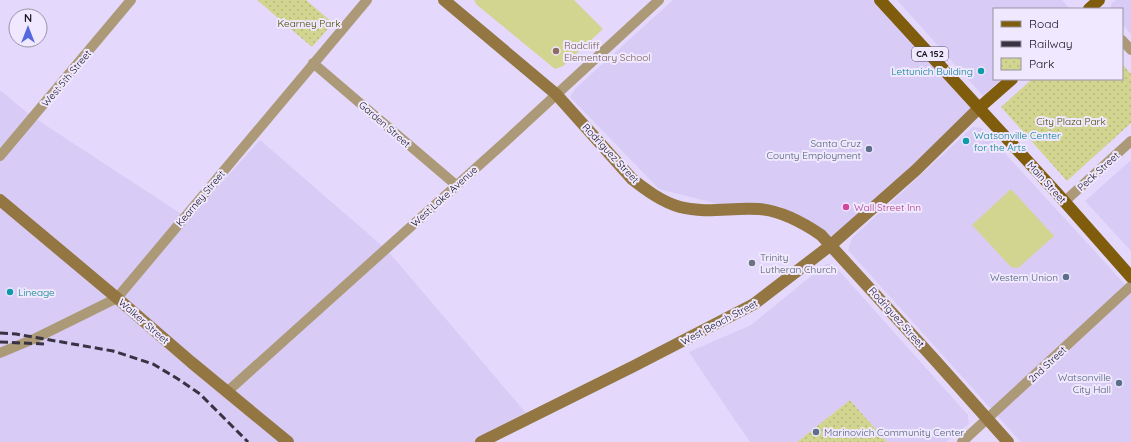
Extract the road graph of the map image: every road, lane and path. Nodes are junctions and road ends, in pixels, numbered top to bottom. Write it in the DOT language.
graph roads {
  1 [pos="131,0"];
  2 [pos="367,0"];
  3 [pos="444,0"];
  4 [pos="659,0"];
  5 [pos="880,0"];
  6 [pos="1123,41"];
  7 [pos="1131,50"];
  8 [pos="313,63"];
  9 [pos="1011,80"];
  10 [pos="556,94"];
  11 [pos="979,108"];
  12 [pos="1131,141"];
  13 [pos="0,156"];
  14 [pos="456,185"];
  15 [pos="0,200"];
  16 [pos="1064,202"];
  17 [pos="831,245"];
  18 [pos="1131,277"];
  19 [pos="1131,286"];
  20 [pos="117,298"];
  21 [pos="0,353"];
  22 [pos="228,391"];
  23 [pos="988,419"];
  24 [pos="288,442"];
  25 [pos="481,442"];
  26 [pos="962,442"];
  27 [pos="1008,442"];
  1 -- 13 [label="street, West 5th Street"];
  2 -- 8 [label="street, Kearney Street"];
  3 -- 10 [label="main road, Rodriguez Street"];
  4 -- 10 [label="street, West Lake Avenue"];
  5 -- 11 [label="main road, Main Street / CA 152"];
  6 -- 7 [label="street"];
  8 -- 14 [label="street, Garden Street"];
  8 -- 20 [label="street, Kearney Street"];
  9 -- 11 [label="main road"];
  10 -- 14 [label="street, West Lake Avenue"];
  10 -- 17 [label="main road, Rodriguez Street"];
  11 -- 16 [label="main road, Main Street"];
  11 -- 17 [label="main road, West Beach Street"];
  12 -- 16 [label="street, Peck Street"];
  14 -- 22 [label="street, West Lake Avenue"];
  15 -- 20 [label="main road, Walker Street"];
  16 -- 18 [label="main road, Main Street"];
  17 -- 23 [label="main road, Rodriguez Street"];
  17 -- 25 [label="main road, West Beach Street"];
  19 -- 23 [label="street, 2nd Street"];
  20 -- 21 [label="street, Kearney Street"];
  20 -- 22 [label="main road, Walker Street"];
  22 -- 24 [label="main road, Walker Street"];
  23 -- 26 [label="street, 2nd Street"];
  23 -- 27 [label="main road, Rodriguez Street"];
}
